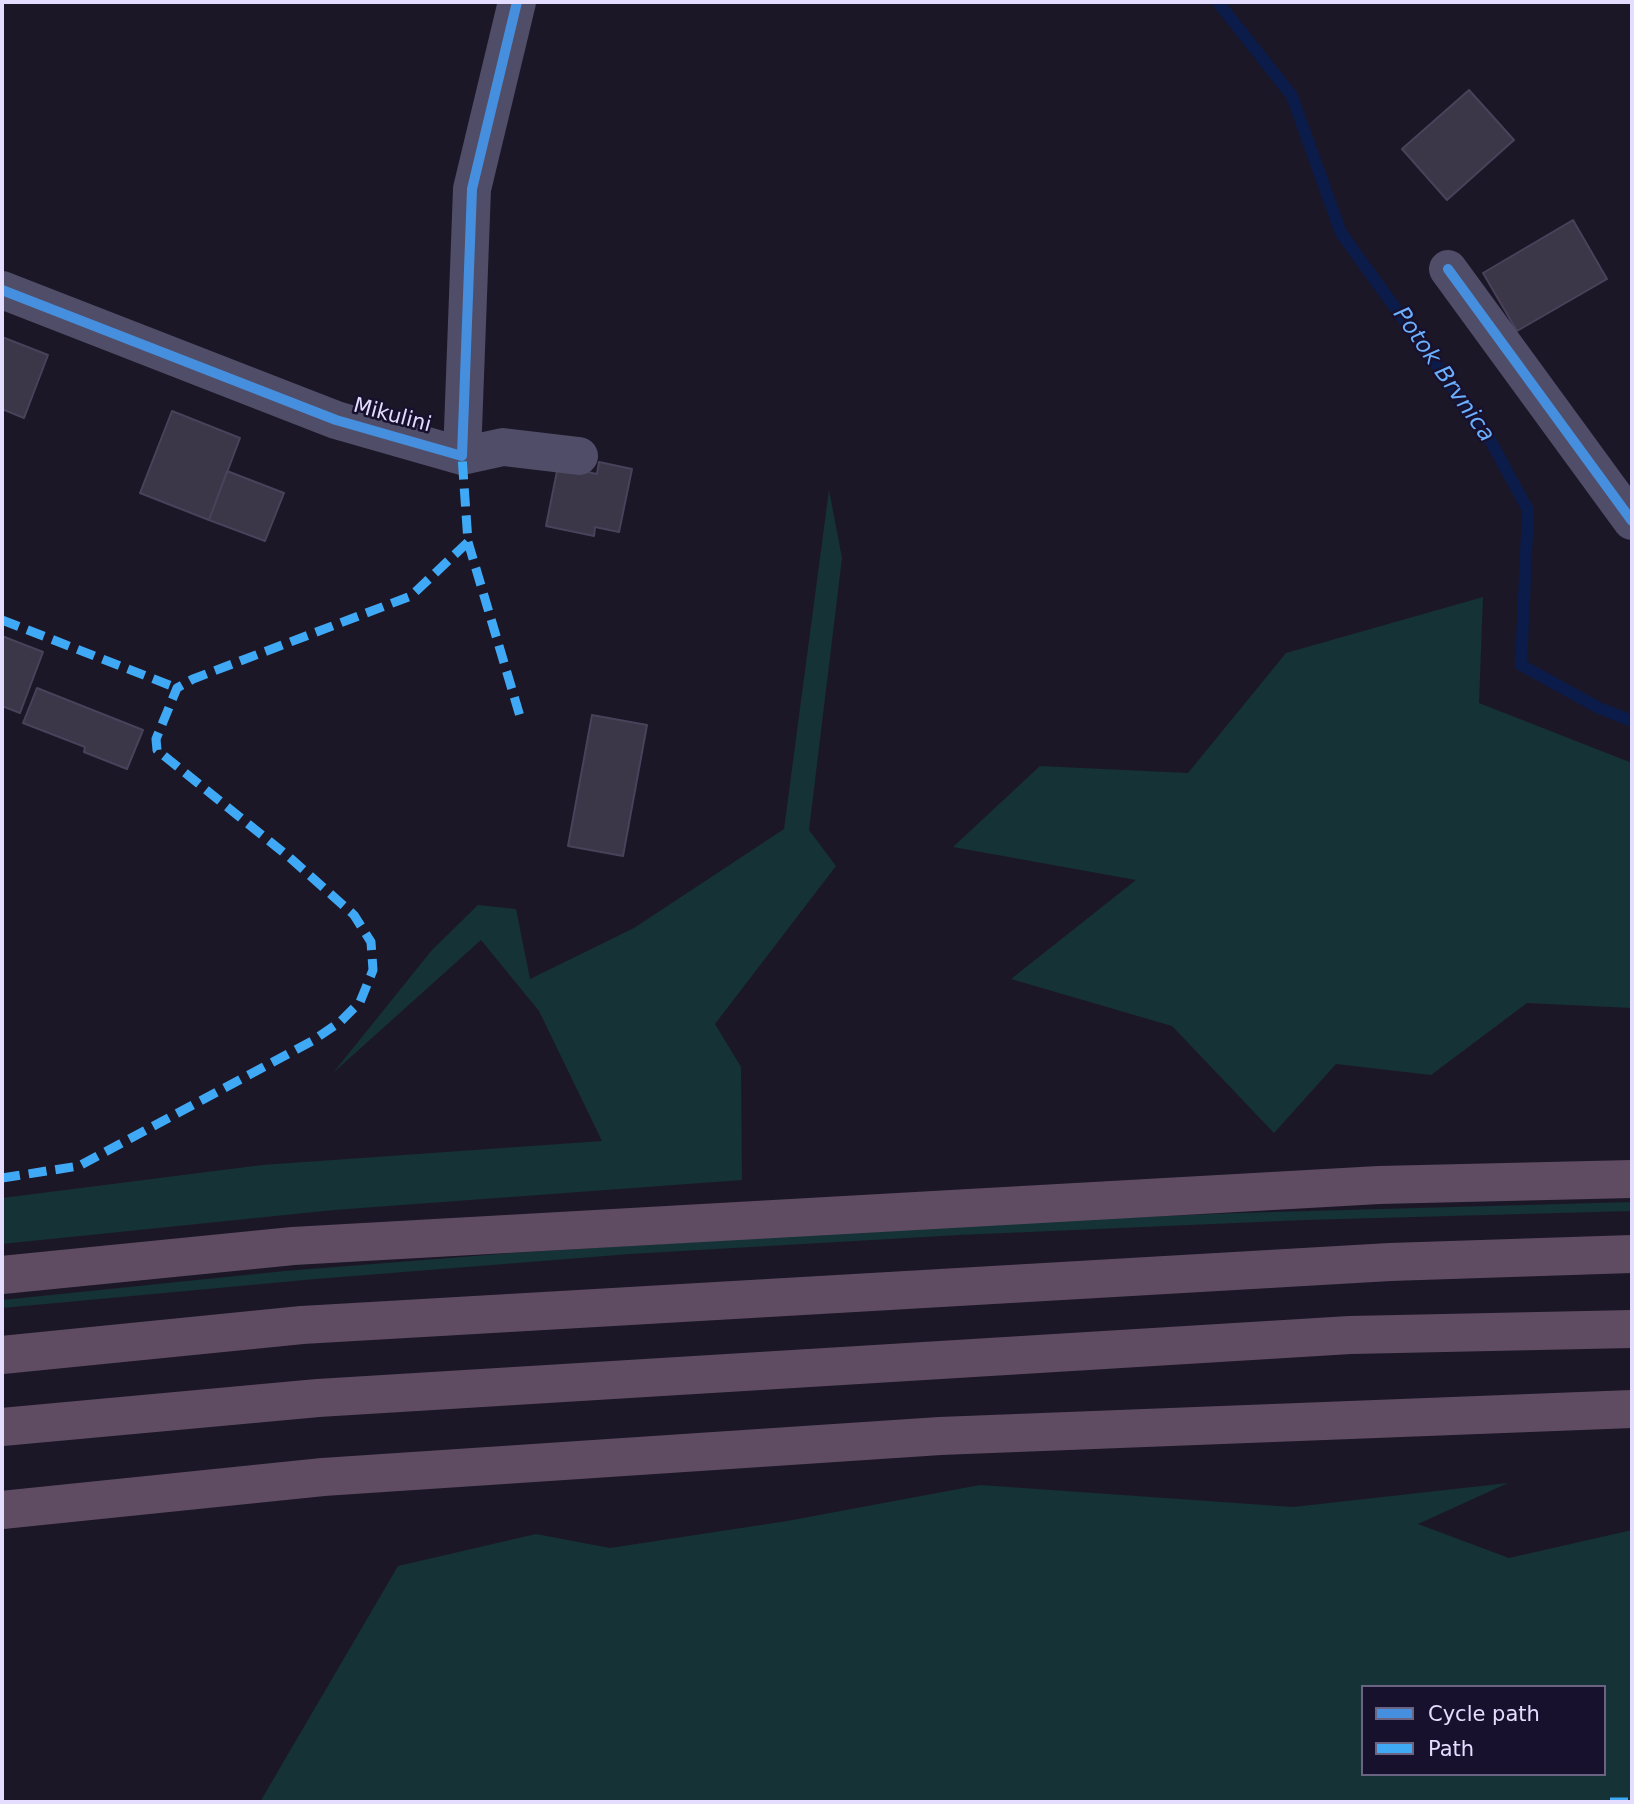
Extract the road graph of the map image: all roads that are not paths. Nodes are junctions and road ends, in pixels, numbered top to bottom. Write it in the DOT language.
graph roads {
  1 [pos="517,2"];
  2 [pos="1448,269"];
  3 [pos="2,290"];
  4 [pos="462,456"];
  5 [pos="579,456"];
  6 [pos="1632,521"];
  7 [pos="1632,1179"];
  8 [pos="1632,1254"];
  9 [pos="2,1275"];
  10 [pos="1632,1329"];
  11 [pos="2,1355"];
  12 [pos="1590,1409"];
  13 [pos="1632,1409"];
  14 [pos="1632,1414"];
  15 [pos="2,1427"];
  16 [pos="2,1510"];
  1 -- 4 [label="street, Mikulini"];
  2 -- 6 [label="street"];
  3 -- 4 [label="street, Mikulini"];
  4 -- 5 [label="street"];
  7 -- 9 [label="highway"];
  8 -- 11 [label="highway"];
  10 -- 15 [label="highway"];
  12 -- 13 [label="highway"];
  12 -- 14 [label="highway"];
  12 -- 16 [label="highway"];
}
